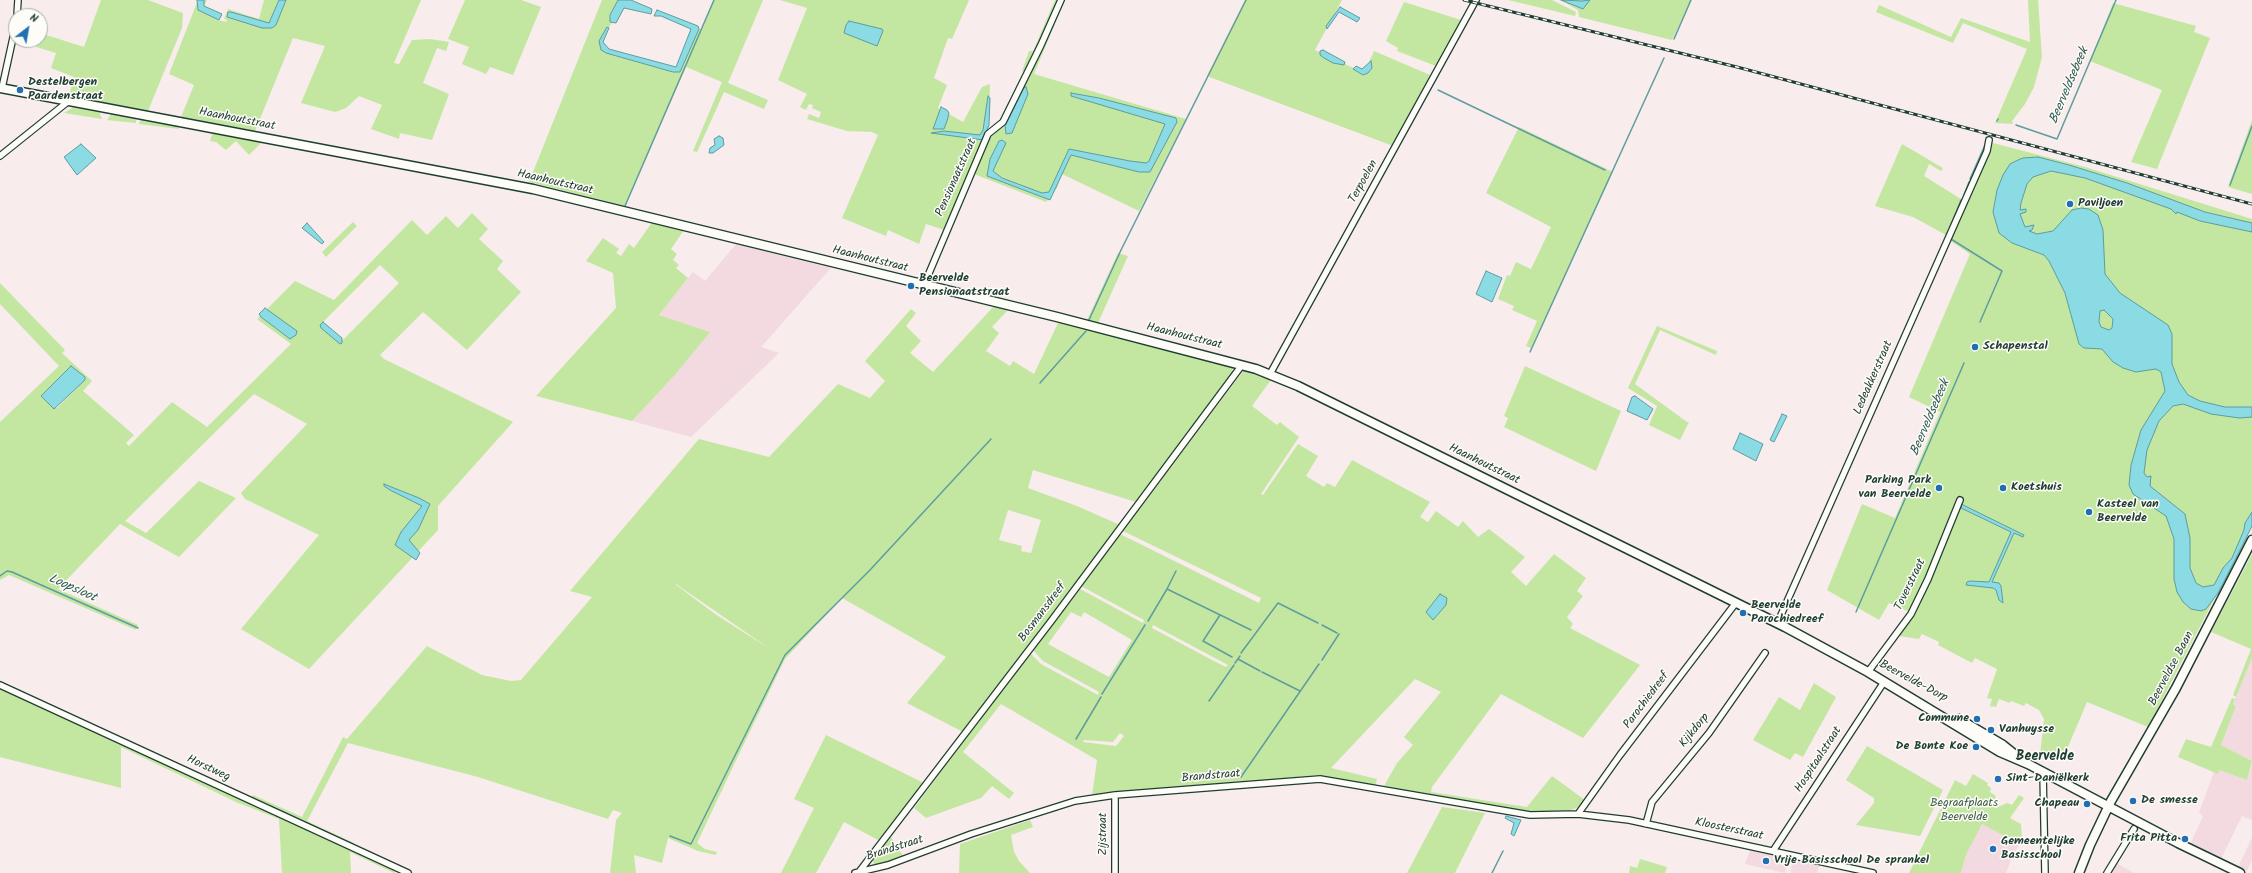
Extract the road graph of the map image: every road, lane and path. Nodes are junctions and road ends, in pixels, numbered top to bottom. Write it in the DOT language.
graph roads {
  1 [pos="1061,0"];
  2 [pos="1476,0"];
  3 [pos="10,48"];
  4 [pos="1,88"];
  5 [pos="71,100"];
  6 [pos="1989,140"];
  7 [pos="0,156"];
  8 [pos="924,285"];
  9 [pos="1242,365"];
  10 [pos="1270,374"];
  11 [pos="1960,500"];
  12 [pos="2252,540"];
  13 [pos="1735,604"];
  14 [pos="1777,624"];
  15 [pos="1765,653"];
  16 [pos="1868,672"];
  17 [pos="1884,682"];
  18 [pos="0,685"];
  19 [pos="2028,764"];
  20 [pos="2043,772"];
  21 [pos="1115,795"];
  22 [pos="2108,807"];
  23 [pos="1578,814"];
  24 [pos="1646,824"];
  25 [pos="2134,829"];
  26 [pos="1773,851"];
  27 [pos="408,873"];
  28 [pos="857,873"];
  29 [pos="1115,873"];
  30 [pos="1873,873"];
  31 [pos="2045,873"];
  32 [pos="2079,873"];
  33 [pos="2107,873"];
  34 [pos="2240,873"];
  1 -- 8 [label="street, Pensionaatstraat"];
  2 -- 10 [label="street, Terpoelen"];
  3 -- 4 [label="street"];
  4 -- 5 [label="street, Haanhoutstraat"];
  5 -- 7 [label="street"];
  5 -- 8 [label="street, Haanhoutstraat"];
  6 -- 14 [label="street, Ledeakkerstraat"];
  8 -- 9 [label="street, Haanhoutstraat"];
  9 -- 10 [label="street, Haanhoutstraat"];
  9 -- 28 [label="street, Bosmansdreef"];
  10 -- 13 [label="street, Haanhoutstraat"];
  11 -- 16 [label="street, Toverstraat"];
  12 -- 22 [label="street, Beerveldse Baan"];
  13 -- 14 [label="street, Beervelde-Dorp"];
  13 -- 23 [label="street, Parochiedreef"];
  14 -- 16 [label="street, Beervelde-Dorp"];
  15 -- 24 [label="street, Kijkdorp"];
  16 -- 17 [label="street, Beervelde-Dorp"];
  16 -- 19 [label="street, Beervelde-Dorp"];
  17 -- 19 [label="street, Beervelde-Dorp"];
  17 -- 26 [label="street, Hospitaalstraat"];
  18 -- 27 [label="street, Horstweg"];
  19 -- 20 [label="street, Beervelde-Dorp"];
  20 -- 22 [label="street, Beervelde-Dorp"];
  20 -- 31 [label="street"];
  21 -- 23 [label="street, Brandstraat"];
  21 -- 28 [label="street, Brandstraat"];
  21 -- 29 [label="street, Zijstraat"];
  22 -- 32 [label="street, Beerveldse Baan"];
  22 -- 34 [label="street, Beervelde-Dorp"];
  23 -- 24 [label="street, Kloosterstraat"];
  24 -- 26 [label="street, Kloosterstraat"];
  25 -- 33 [label="street"];
  26 -- 30 [label="street, Kloosterstraat"];
}
